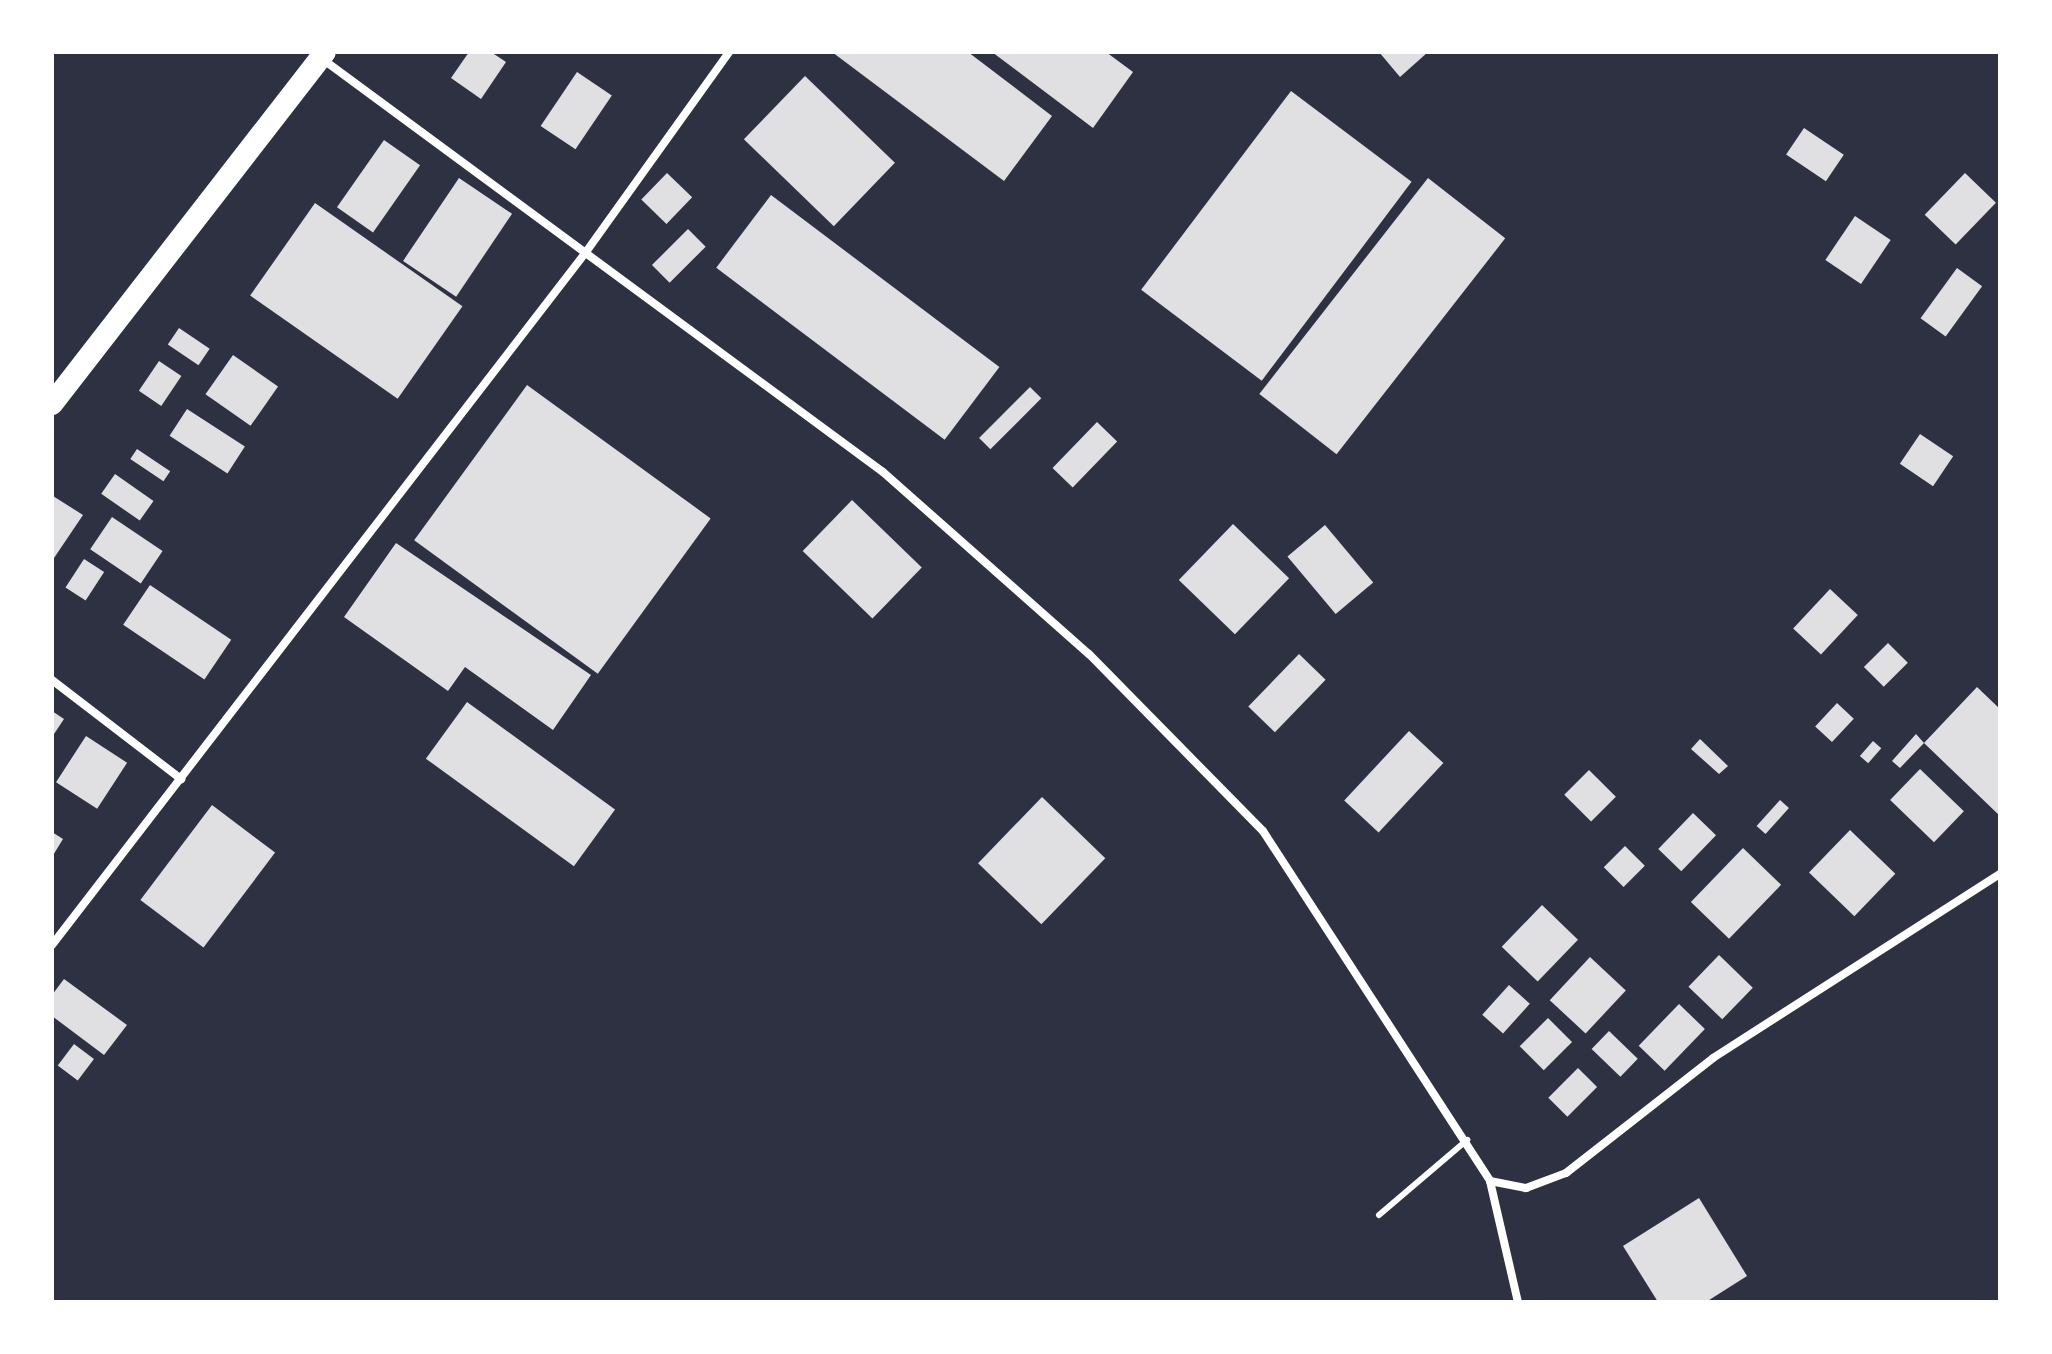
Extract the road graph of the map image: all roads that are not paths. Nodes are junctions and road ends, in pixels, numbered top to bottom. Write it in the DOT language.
graph roads {
  1 [pos="729,52"];
  2 [pos="323,55"];
  3 [pos="586,252"];
  4 [pos="52,404"];
  5 [pos="52,680"];
  6 [pos="181,779"];
  7 [pos="2000,874"];
  8 [pos="52,945"];
  9 [pos="1467,1140"];
  10 [pos="1490,1181"];
  11 [pos="1379,1215"];
  12 [pos="1518,1302"];
  1 -- 3 [label="street"];
  2 -- 3 [label="street"];
  2 -- 4 [label="highway"];
  3 -- 6 [label="street"];
  3 -- 9 [label="street"];
  5 -- 6 [label="street"];
  6 -- 8 [label="street"];
  7 -- 10 [label="street"];
  9 -- 10 [label="street"];
  9 -- 11 [label="lane"];
  10 -- 12 [label="street"];
}
